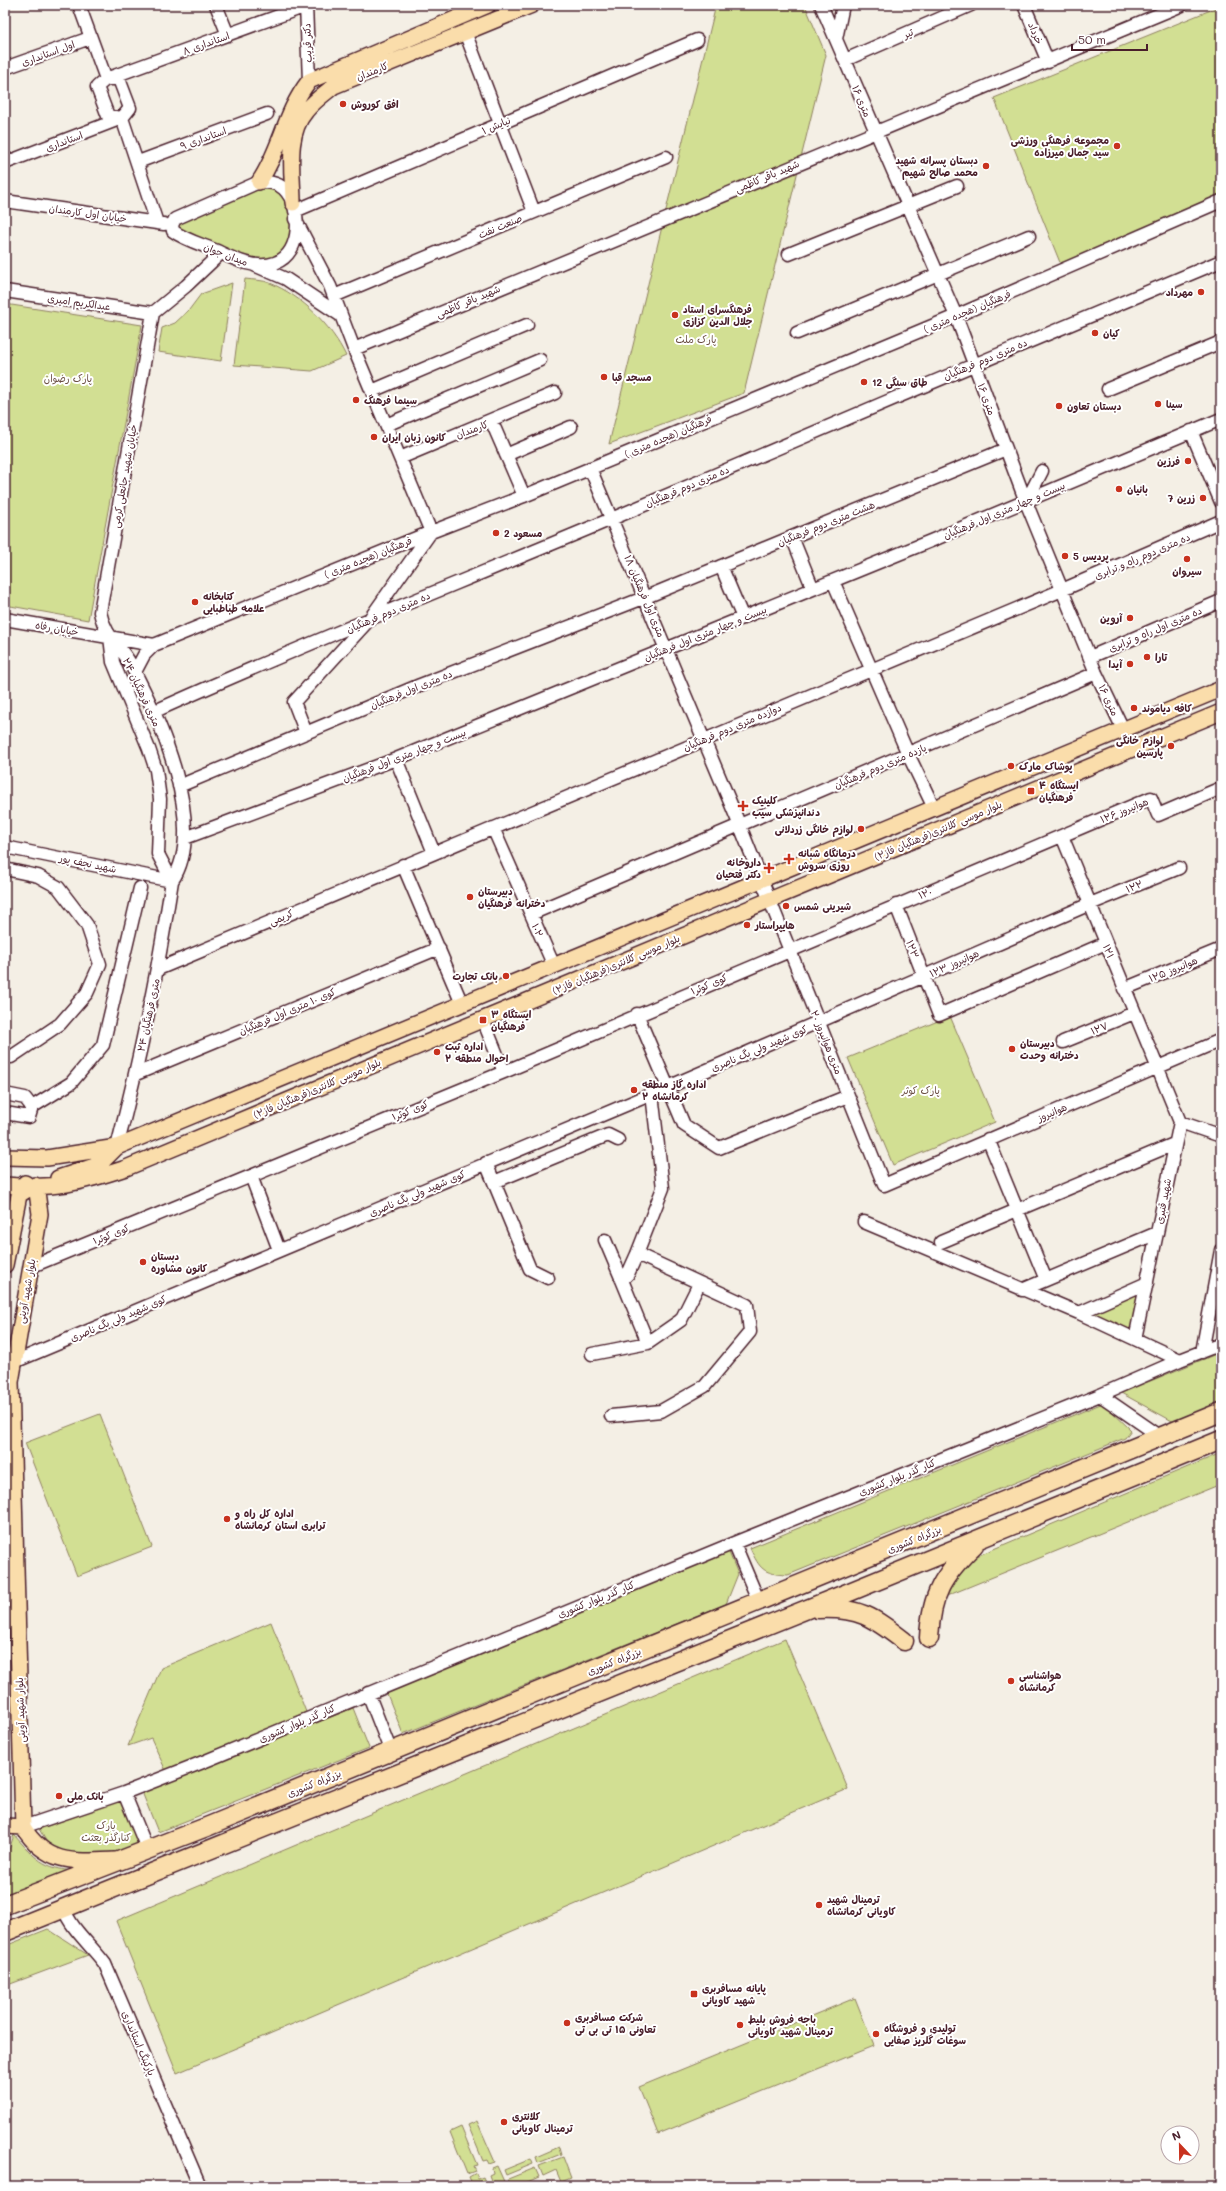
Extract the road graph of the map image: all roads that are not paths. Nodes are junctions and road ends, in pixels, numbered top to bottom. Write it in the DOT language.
graph roads {
  1 [pos="79,5"];
  2 [pos="216,5"];
  3 [pos="306,5"];
  4 [pos="488,5"];
  5 [pos="532,5"];
  6 [pos="821,5"];
  7 [pos="843,5"];
  8 [pos="971,5"];
  9 [pos="1024,5"];
  10 [pos="1182,5"];
  11 [pos="459,17"];
  12 [pos="465,32"];
  13 [pos="228,35"];
  14 [pos="90,38"];
  15 [pos="836,39"];
  16 [pos="697,40"];
  17 [pos="845,60"];
  18 [pos="1048,62"];
  19 [pos="5,68"];
  20 [pos="106,79"];
  21 [pos="309,81"];
  22 [pos="267,114"];
  23 [pos="122,118"];
  24 [pos="500,124"];
  25 [pos="875,131"];
  26 [pos="666,157"];
  27 [pos="138,162"];
  28 [pos="5,164"];
  29 [pos="259,182"];
  30 [pos="957,186"];
  31 [pos="5,201"];
  32 [pos="1221,201"];
  33 [pos="908,206"];
  34 [pos="294,211"];
  35 [pos="534,212"];
  36 [pos="157,223"];
  37 [pos="172,225"];
  38 [pos="1029,236"];
  39 [pos="221,253"];
  40 [pos="789,254"];
  41 [pos="1221,261"];
  42 [pos="253,264"];
  43 [pos="937,273"];
  44 [pos="5,292"];
  45 [pos="334,296"];
  46 [pos="153,313"];
  47 [pos="340,315"];
  48 [pos="956,316"];
  49 [pos="527,325"];
  50 [pos="797,333"];
  51 [pos="1221,342"];
  52 [pos="354,349"];
  53 [pos="540,360"];
  54 [pos="974,363"];
  55 [pos="1108,389"];
  56 [pos="372,391"];
  57 [pos="555,393"];
  58 [pos="1221,419"];
  59 [pos="491,420"];
  60 [pos="386,425"];
  61 [pos="572,427"];
  62 [pos="1191,431"];
  63 [pos="1006,449"];
  64 [pos="506,455"];
  65 [pos="400,458"];
  66 [pos="590,468"];
  67 [pos="1042,470"];
  68 [pos="524,496"];
  69 [pos="1026,502"];
  70 [pos="1221,502"];
  71 [pos="611,519"];
  72 [pos="1221,522"];
  73 [pos="431,532"];
  74 [pos="792,537"];
  75 [pos="721,566"];
  76 [pos="833,581"];
  77 [pos="814,589"];
  78 [pos="1062,590"];
  79 [pos="646,597"];
  80 [pos="1221,601"];
  81 [pos="742,618"];
  82 [pos="5,619"];
  83 [pos="369,620"];
  84 [pos="110,637"];
  85 [pos="154,645"];
  86 [pos="668,648"];
  87 [pos="1090,657"];
  88 [pos="871,669"];
  89 [pos="135,672"];
  90 [pos="1096,673"];
  91 [pos="1221,689"];
  92 [pos="153,712"];
  93 [pos="1221,712"];
  94 [pos="1122,729"];
  95 [pos="306,733"];
  96 [pos="704,739"];
  97 [pos="908,754"];
  98 [pos="396,759"];
  99 [pos="179,786"];
  100 [pos="1221,788"];
  101 [pos="934,808"];
  102 [pos="740,826"];
  103 [pos="493,828"];
  104 [pos="1062,836"];
  105 [pos="185,838"];
  106 [pos="5,847"];
  107 [pos="434,853"];
  108 [pos="403,865"];
  109 [pos="1179,868"];
  110 [pos="5,870"];
  111 [pos="761,879"];
  112 [pos="172,881"];
  113 [pos="140,888"];
  114 [pos="769,900"];
  115 [pos="1090,904"];
  116 [pos="896,906"];
  117 [pos="531,914"];
  118 [pos="1106,943"];
  119 [pos="439,948"];
  120 [pos="1221,949"];
  121 [pos="789,950"];
  122 [pos="100,964"];
  123 [pos="554,966"];
  124 [pos="158,969"];
  125 [pos="120,970"];
  126 [pos="924,977"];
  127 [pos="1124,989"];
  128 [pos="462,1004"];
  129 [pos="1134,1013"];
  130 [pos="637,1014"];
  131 [pos="483,1020"];
  132 [pos="819,1022"];
  133 [pos="1221,1040"];
  134 [pos="1063,1042"];
  135 [pos="11,1057"];
  136 [pos="1156,1067"];
  137 [pos="504,1072"];
  138 [pos="136,1074"];
  139 [pos="668,1087"];
  140 [pos="5,1094"];
  141 [pos="652,1094"];
  142 [pos="848,1096"];
  143 [pos="32,1107"];
  144 [pos="5,1113"];
  145 [pos="1180,1122"];
  146 [pos="1221,1136"];
  147 [pos="988,1139"];
  148 [pos="618,1140"];
  149 [pos="1174,1144"];
  150 [pos="117,1147"];
  151 [pos="5,1157"];
  152 [pos="486,1163"];
  153 [pos="251,1176"];
  154 [pos="5,1177"];
  155 [pos="494,1182"];
  156 [pos="5,1185"];
  157 [pos="884,1185"];
  158 [pos="31,1186"];
  159 [pos="1017,1210"];
  160 [pos="864,1222"];
  161 [pos="8,1227"];
  162 [pos="1157,1233"];
  163 [pos="605,1240"];
  164 [pos="941,1242"];
  165 [pos="280,1250"];
  166 [pos="1221,1250"];
  167 [pos="637,1254"];
  168 [pos="5,1266"];
  169 [pos="30,1267"];
  170 [pos="548,1278"];
  171 [pos="622,1280"];
  172 [pos="1046,1280"];
  173 [pos="1147,1283"];
  174 [pos="699,1284"];
  175 [pos="1022,1290"];
  176 [pos="1079,1313"];
  177 [pos="1136,1339"];
  178 [pos="648,1343"];
  179 [pos="1221,1344"];
  180 [pos="1202,1352"];
  181 [pos="592,1354"];
  182 [pos="1180,1360"];
  183 [pos="14,1362"];
  184 [pos="1100,1395"];
  185 [pos="1221,1412"];
  186 [pos="611,1416"];
  187 [pos="1161,1437"];
  188 [pos="1221,1440"];
  189 [pos="992,1534"];
  190 [pos="10,1539"];
  191 [pos="912,1539"];
  192 [pos="734,1543"];
  193 [pos="922,1563"];
  194 [pos="841,1568"];
  195 [pos="848,1593"];
  196 [pos="759,1602"];
  197 [pos="804,1610"];
  198 [pos="929,1638"];
  199 [pos="904,1641"];
  200 [pos="368,1693"];
  201 [pos="391,1752"];
  202 [pos="124,1793"];
  203 [pos="5,1826"];
  204 [pos="23,1827"];
  205 [pos="148,1851"];
  206 [pos="124,1859"];
  207 [pos="5,1905"];
  208 [pos="64,1909"];
  209 [pos="5,1932"];
  210 [pos="200,2186"];
  1 -- 14 [label="street"];
  2 -- 13 [label="street"];
  3 -- 13 [label="street, استانداری ۸"];
  3 -- 21 [label="street, دکتر قریب"];
  4 -- 11 [label="main road, کارمندان"];
  5 -- 12 [label="main road, کارمندان"];
  6 -- 15 [label="street, ۱۶ متری"];
  7 -- 15 [label="street"];
  8 -- 17 [label="street, تیر"];
  9 -- 18 [label="street, خرداد"];
  10 -- 18 [label="street, شهید باقر کاظمی"];
  11 -- 12 [label="main road"];
  11 -- 21 [label="main road, کارمندان"];
  12 -- 24 [label="street"];
  12 -- 34 [label="main road, کارمندان"];
  13 -- 20 [label="street, استانداری ۸"];
  14 -- 19 [label="street, اول استانداری"];
  14 -- 20 [label="street"];
  15 -- 17 [label="street, ۱۶ متری"];
  16 -- 24 [label="street, نیایش ۱"];
  17 -- 25 [label="street, ۱۶ متری"];
  18 -- 25 [label="street, شهید باقر کاظمی"];
  20 -- 23 [label="street"];
  20 -- 23 [label="street"];
  21 -- 29 [label="main road"];
  22 -- 27 [label="street, استانداری ۹"];
  23 -- 27 [label="street"];
  23 -- 28 [label="street, استانداری"];
  24 -- 34 [label="street, نیایش ۱"];
  24 -- 35 [label="street"];
  25 -- 33 [label="street, ۱۶ متری"];
  25 -- 52 [label="street, شهید باقر کاظمی"];
  26 -- 35 [label="street, صنعت نفت"];
  27 -- 36 [label="street"];
  29 -- 34 [label="street"];
  29 -- 37 [label="street"];
  30 -- 33 [label="street"];
  31 -- 36 [label="street, خیابان اول کارمندان"];
  32 -- 48 [label="street, فرهنگیان (هجده متری )"];
  33 -- 40 [label="street"];
  33 -- 43 [label="street, ۱۶ متری"];
  34 -- 42 [label="street, میدان جوان"];
  34 -- 45 [label="street"];
  35 -- 45 [label="street, صنعت نفت"];
  36 -- 37 [label="street, خیابان اول کارمندان"];
  37 -- 39 [label="street, میدان جوان"];
  38 -- 43 [label="street"];
  39 -- 42 [label="street, میدان جوان"];
  39 -- 46 [label="street"];
  41 -- 54 [label="street, ده متری دوم فرهنگیان"];
  42 -- 47 [label="street"];
  43 -- 48 [label="street, ۱۶ متری"];
  43 -- 50 [label="street"];
  44 -- 46 [label="street, عبدالکریم امیری"];
  45 -- 47 [label="street"];
  46 -- 84 [label="street, خیابان شهید جانعلی کرمی"];
  47 -- 52 [label="street"];
  48 -- 54 [label="street, ۱۶ متری"];
  48 -- 66 [label="street, فرهنگیان (هجده متری )"];
  49 -- 56 [label="street"];
  51 -- 55 [label="street"];
  52 -- 56 [label="street"];
  53 -- 60 [label="street"];
  54 -- 63 [label="street, ۱۶ متری"];
  54 -- 71 [label="street, ده متری دوم فرهنگیان"];
  56 -- 60 [label="street"];
  57 -- 59 [label="street"];
  58 -- 62 [label="street, بیست و چهار متری اول فرهنگیان"];
  59 -- 64 [label="street, کارمندان"];
  59 -- 65 [label="street, کارمندان"];
  60 -- 65 [label="street"];
  61 -- 64 [label="street"];
  62 -- 69 [label="street, بیست و چهار متری اول فرهنگیان"];
  62 -- 70 [label="street"];
  63 -- 69 [label="street, ۱۶ متری"];
  63 -- 74 [label="street, هشت متری دوم فرهنگیان"];
  64 -- 68 [label="street, کارمندان"];
  65 -- 73 [label="street"];
  66 -- 68 [label="street, فرهنگیان (هجده متری )"];
  66 -- 71 [label="street, ۱۸ متری اول فرهنگیان"];
  67 -- 69 [label="street"];
  68 -- 73 [label="street, فرهنگیان (هجده متری )"];
  69 -- 76 [label="street, بیست و چهار متری اول فرهنگیان"];
  69 -- 78 [label="street, ۱۶ متری"];
  71 -- 79 [label="street, ۱۸ متری اول فرهنگیان"];
  71 -- 83 [label="street, ده متری دوم فرهنگیان"];
  72 -- 78 [label="street, ده متری دوم راه و ترابری"];
  73 -- 83 [label="street"];
  73 -- 85 [label="street, فرهنگیان (هجده متری )"];
  74 -- 75 [label="street, هشت متری دوم فرهنگیان"];
  74 -- 77 [label="street"];
  75 -- 79 [label="street, هشت متری دوم فرهنگیان"];
  75 -- 81 [label="street"];
  76 -- 77 [label="street, بیست و چهار متری اول فرهنگیان"];
  76 -- 88 [label="street"];
  77 -- 81 [label="street, بیست و چهار متری اول فرهنگیان"];
  78 -- 87 [label="street, ۱۶ متری"];
  78 -- 88 [label="street, دوازده متری دوم فرهنگیان"];
  79 -- 86 [label="street, ۱۸ متری اول فرهنگیان"];
  79 -- 95 [label="street, ده متری اول فرهنگیان"];
  80 -- 87 [label="street, ده متری اول راه و ترابری"];
  81 -- 86 [label="street, بیست و چهار متری اول فرهنگیان"];
  82 -- 84 [label="street, خیابان رفاه"];
  83 -- 92 [label="street, ده متری دوم فرهنگیان"];
  83 -- 95 [label="street"];
  84 -- 85 [label="street"];
  84 -- 89 [label="street, ۲۴ متری فرهنگیان"];
  84 -- 112 [label="street, ۲۴ متری فرهنگیان"];
  85 -- 89 [label="street"];
  86 -- 96 [label="street, ۱۸ متری اول فرهنگیان"];
  86 -- 98 [label="street, بیست و چهار متری اول فرهنگیان"];
  87 -- 90 [label="street, ۱۶ متری"];
  88 -- 96 [label="street, دوازده متری دوم فرهنگیان"];
  88 -- 97 [label="street"];
  89 -- 92 [label="street, ۲۴ متری فرهنگیان"];
  90 -- 94 [label="street, ۱۶ متری"];
  90 -- 97 [label="street, یازده متری دوم فرهنگیان"];
  91 -- 94 [label="main road"];
  92 -- 99 [label="street, ۲۴ متری فرهنگیان"];
  93 -- 114 [label="main road, بلوار موسی کلانتری(فرهنگیان فاز۲)"];
  94 -- 101 [label="main road"];
  95 -- 99 [label="street, ده متری اول فرهنگیان"];
  96 -- 102 [label="street, ۱۸ متری اول فرهنگیان"];
  96 -- 103 [label="street, دوازده متری دوم فرهنگیان"];
  97 -- 101 [label="street"];
  97 -- 102 [label="street, یازده متری دوم فرهنگیان"];
  98 -- 105 [label="street, بیست و چهار متری اول فرهنگیان"];
  98 -- 107 [label="street"];
  99 -- 105 [label="street, ۲۴ متری فرهنگیان"];
  100 -- 104 [label="street, هوانیروز ۱۲۶"];
  101 -- 111 [label="main road"];
  102 -- 111 [label="street, ۱۸ متری اول فرهنگیان"];
  102 -- 117 [label="street, یازده متری دوم فرهنگیان"];
  103 -- 107 [label="street, دوازده متری دوم فرهنگیان"];
  103 -- 117 [label="street, ۱۰۲"];
  104 -- 115 [label="street, ۱۲۱"];
  104 -- 116 [label="street, ۱۲۰"];
  105 -- 112 [label="street, ۲۴ متری فرهنگیان"];
  106 -- 112 [label="street, شهید نجف پور"];
  107 -- 108 [label="street, دوازده متری دوم فرهنگیان"];
  108 -- 119 [label="street"];
  108 -- 124 [label="street, کریمی"];
  109 -- 115 [label="street, ۱۲۲"];
  110 -- 122 [label="street"];
  111 -- 114 [label="street, ۱۸ متری اول فرهنگیان"];
  111 -- 123 [label="main road"];
  112 -- 124 [label="street, ۲۴ متری فرهنگیان"];
  113 -- 125 [label="street"];
  114 -- 121 [label="street, ۲۰ متری هوانیروز"];
  114 -- 131 [label="main road, بلوار موسی کلانتری(فرهنگیان فاز۲)"];
  115 -- 118 [label="street, ۱۲۱"];
  115 -- 126 [label="street, ۱۲۳ هوانیروز"];
  116 -- 121 [label="street, ۱۲۰"];
  116 -- 126 [label="street, ۱۲۳"];
  117 -- 123 [label="street, ۱۰۲"];
  118 -- 126 [label="street, ۱۲۳"];
  118 -- 127 [label="street, ۱۲۱"];
  119 -- 128 [label="street"];
  119 -- 138 [label="street, کوی ۱۰ متری اول فرهنگیان"];
  120 -- 127 [label="street, هوانیروز ۱۲۵"];
  121 -- 130 [label="street, کوی کوثر۱"];
  121 -- 132 [label="street, ۲۰ متری هوانیروز"];
  122 -- 125 [label="street"];
  122 -- 135 [label="street"];
  123 -- 128 [label="main road"];
  124 -- 138 [label="street, ۲۴ متری فرهنگیان"];
  125 -- 143 [label="street"];
  126 -- 132 [label="street, ۱۲۳ هوانیروز"];
  127 -- 129 [label="street, ۱۲۱"];
  128 -- 150 [label="main road"];
  129 -- 134 [label="street, ۱۲۷"];
  129 -- 136 [label="street, ۱۲۱"];
  130 -- 137 [label="street, کوی کوثر۱"];
  130 -- 139 [label="street"];
  131 -- 137 [label="street"];
  131 -- 158 [label="main road, بلوار موسی کلانتری(فرهنگیان فاز۲)"];
  132 -- 139 [label="street, کوی شهید ولی بگ ناصری"];
  132 -- 142 [label="street, ۲۰ متری هوانیروز"];
  133 -- 136 [label="street, هوانیروز"];
  136 -- 145 [label="street"];
  136 -- 147 [label="street, هوانیروز"];
  137 -- 153 [label="street, کوی کوثر۱"];
  138 -- 150 [label="street, ۲۴ متری فرهنگیان"];
  139 -- 141 [label="street, کوی شهید ولی بگ ناصری"];
  139 -- 142 [label="street"];
  140 -- 143 [label="street"];
  141 -- 152 [label="street, کوی شهید ولی بگ ناصری"];
  141 -- 167 [label="street"];
  142 -- 157 [label="street, ۲۰ متری هوانیروز"];
  143 -- 144 [label="street"];
  145 -- 146 [label="street"];
  145 -- 149 [label="street, شهید قنبری"];
  147 -- 157 [label="street, هوانیروز"];
  147 -- 159 [label="street"];
  148 -- 155 [label="street"];
  149 -- 159 [label="street"];
  149 -- 162 [label="street, شهید قنبری"];
  150 -- 151 [label="main road"];
  150 -- 158 [label="main road"];
  152 -- 155 [label="street"];
  152 -- 165 [label="street, کوی شهید ولی بگ ناصری"];
  153 -- 165 [label="street"];
  153 -- 169 [label="street, کوی کوثر۱"];
  154 -- 158 [label="main road"];
  155 -- 170 [label="street"];
  156 -- 158 [label="main road, بلوار موسی کلانتری(فرهنگیان فاز۲)"];
  158 -- 161 [label="main road"];
  158 -- 169 [label="main road, بلوار شهید آوینی"];
  159 -- 164 [label="street"];
  159 -- 172 [label="street"];
  160 -- 175 [label="street"];
  161 -- 168 [label="main road"];
  162 -- 172 [label="street"];
  162 -- 173 [label="street, شهید قنبری"];
  163 -- 171 [label="street"];
  165 -- 183 [label="street, کوی شهید ولی بگ ناصری"];
  166 -- 180 [label="street"];
  167 -- 171 [label="street"];
  167 -- 174 [label="street"];
  169 -- 183 [label="main road, بلوار شهید آوینی"];
  171 -- 178 [label="street"];
  172 -- 175 [label="street"];
  173 -- 176 [label="street"];
  173 -- 177 [label="street, شهید قنبری"];
  174 -- 178 [label="street"];
  174 -- 186 [label="street"];
  175 -- 176 [label="street"];
  176 -- 177 [label="street"];
  177 -- 182 [label="street"];
  178 -- 181 [label="street"];
  179 -- 180 [label="street, کنار گذر بلوار کشوری"];
  180 -- 182 [label="street, کنار گذر بلوار کشوری"];
  182 -- 184 [label="street, کنار گذر بلوار کشوری"];
  183 -- 190 [label="main road, بلوار شهید آوینی"];
  184 -- 187 [label="street"];
  184 -- 192 [label="street, کنار گذر بلوار کشوری"];
  185 -- 187 [label="highway, بزرگراه کشوری"];
  187 -- 191 [label="highway, بزرگراه کشوری"];
  188 -- 189 [label="highway"];
  189 -- 193 [label="highway"];
  189 -- 198 [label="highway"];
  190 -- 204 [label="main road, بلوار شهید آوینی"];
  191 -- 193 [label="highway"];
  191 -- 194 [label="highway, بزرگراه کشوری"];
  192 -- 196 [label="street"];
  192 -- 200 [label="street, کنار گذر بلوار کشوری"];
  193 -- 195 [label="highway"];
  194 -- 195 [label="highway"];
  194 -- 196 [label="highway, بزرگراه کشوری"];
  195 -- 197 [label="highway"];
  196 -- 201 [label="highway, بزرگراه کشوری"];
  197 -- 199 [label="highway"];
  197 -- 208 [label="highway"];
  200 -- 201 [label="street"];
  200 -- 202 [label="street, کنار گذر بلوار کشوری"];
  201 -- 205 [label="highway, بزرگراه کشوری"];
  202 -- 204 [label="street, کنار گذر بلوار کشوری"];
  202 -- 205 [label="street"];
  203 -- 204 [label="main road"];
  204 -- 206 [label="main road"];
  205 -- 206 [label="highway, بزرگراه کشوری"];
  206 -- 207 [label="highway, بزرگراه کشوری"];
  208 -- 209 [label="highway"];
  208 -- 210 [label="street, پارکینگ استانداری"];
}
